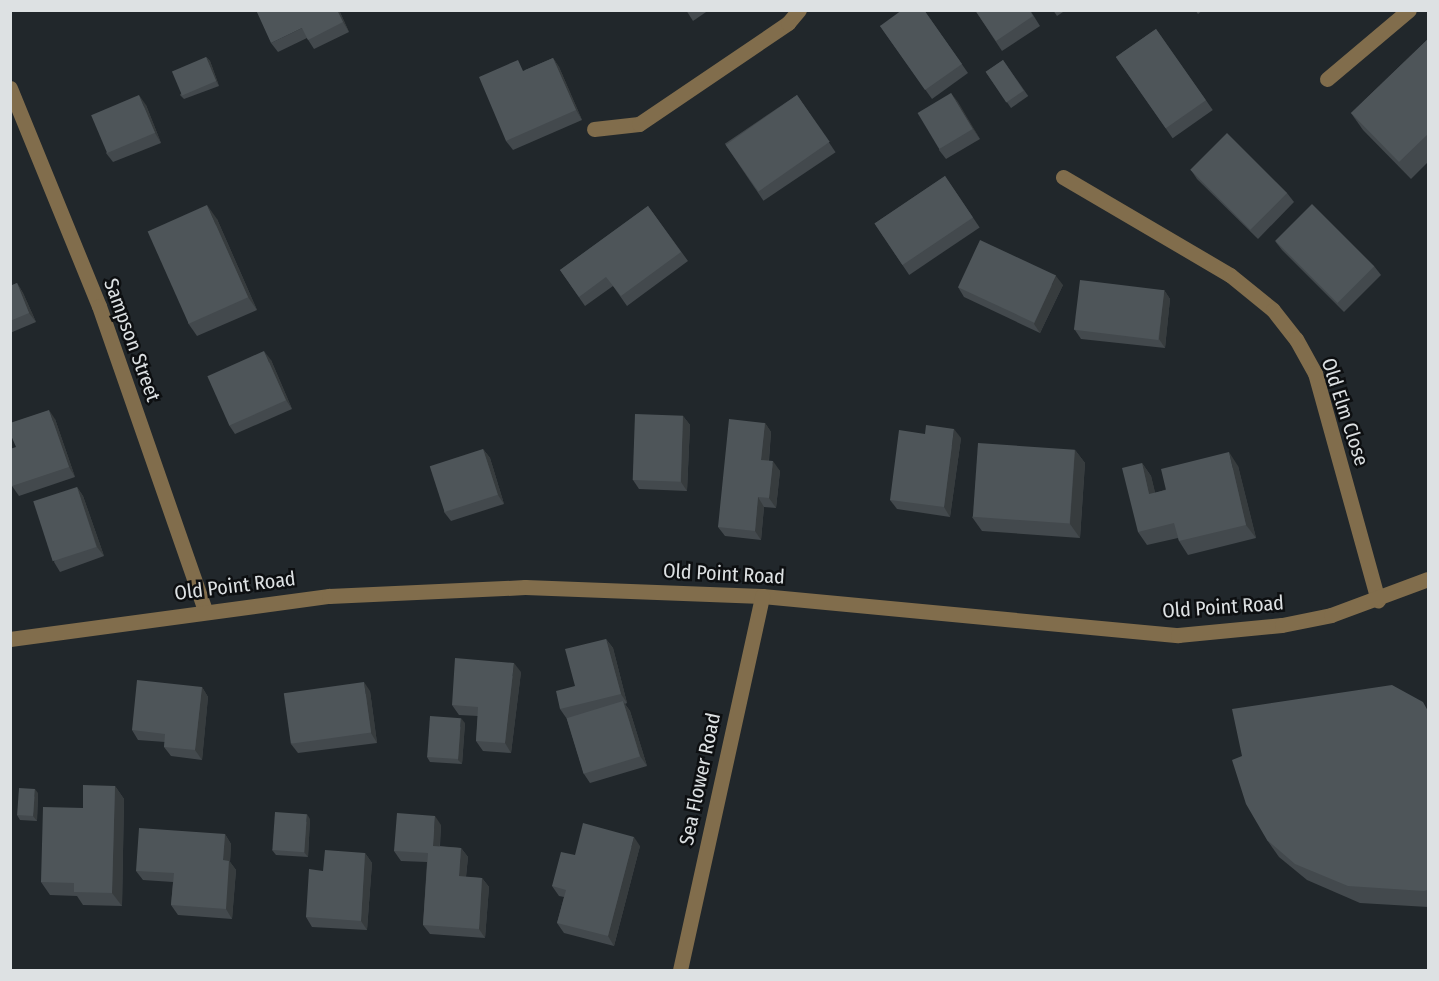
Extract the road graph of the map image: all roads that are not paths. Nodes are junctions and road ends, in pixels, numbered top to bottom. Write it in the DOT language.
graph roads {
  1 [pos="799,10"];
  2 [pos="1409,10"];
  3 [pos="1327,79"];
  4 [pos="10,88"];
  5 [pos="594,129"];
  6 [pos="1063,177"];
  7 [pos="1428,579"];
  8 [pos="762,596"];
  9 [pos="1378,600"];
  10 [pos="205,610"];
  11 [pos="10,639"];
  12 [pos="680,970"];
  1 -- 5 [label="street"];
  2 -- 3 [label="street"];
  4 -- 10 [label="street, Sampson Street"];
  6 -- 9 [label="street, Old Elm Close"];
  7 -- 9 [label="street, Old Point Road"];
  8 -- 9 [label="street, Old Point Road"];
  8 -- 10 [label="street, Old Point Road"];
  8 -- 12 [label="street, Sea Flower Road"];
  10 -- 11 [label="street, Old Point Road"];
}
